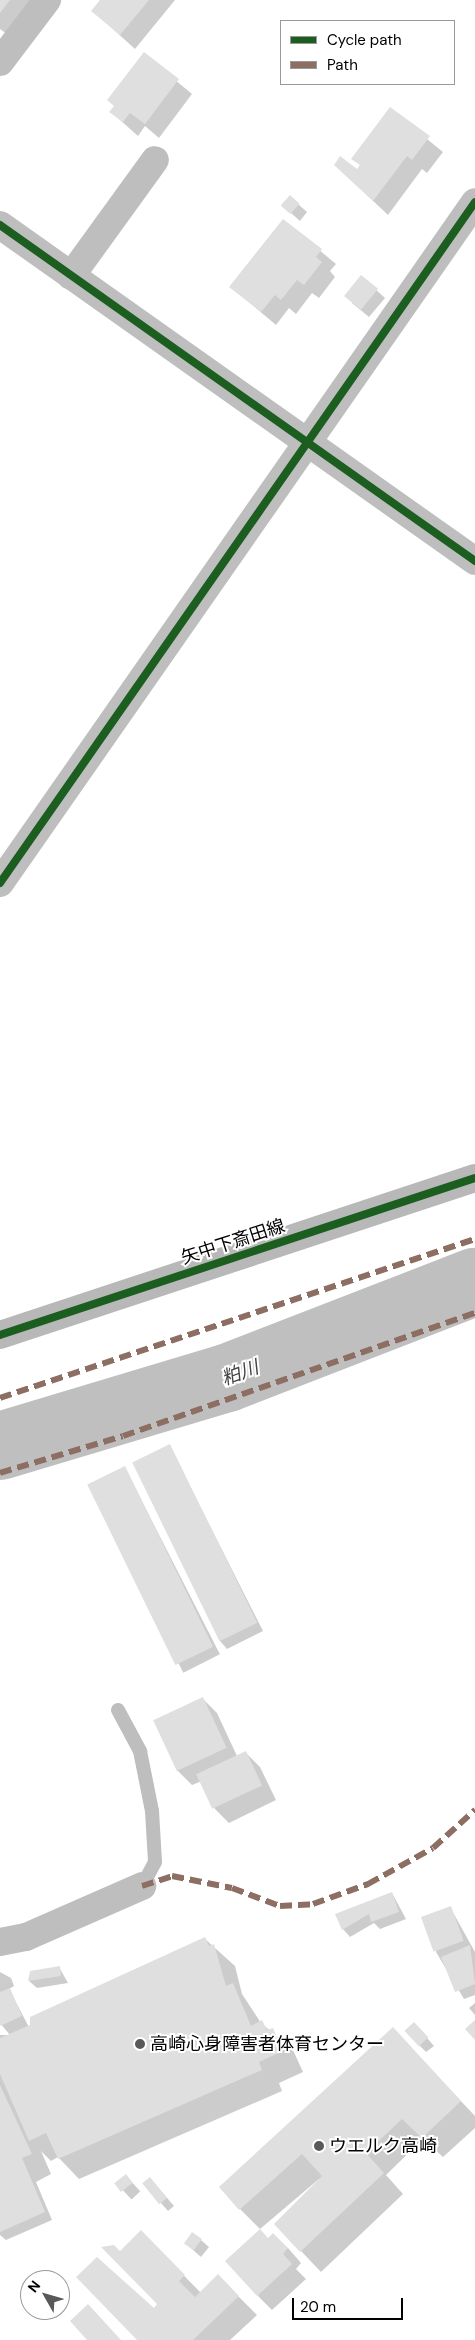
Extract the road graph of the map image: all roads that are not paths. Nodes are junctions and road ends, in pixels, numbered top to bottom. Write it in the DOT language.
graph roads {
  1 [pos="47,0"];
  2 [pos="0,62"];
  3 [pos="155,160"];
  4 [pos="475,202"];
  5 [pos="0,225"];
  6 [pos="71,276"];
  7 [pos="308,445"];
  8 [pos="475,561"];
  9 [pos="0,883"];
  10 [pos="475,1178"];
  11 [pos="6,1329"];
  12 [pos="118,1710"];
  13 [pos="142,1886"];
  14 [pos="0,1942"];
  1 -- 2 [label="street"];
  3 -- 6 [label="street"];
  4 -- 7 [label="street"];
  5 -- 6 [label="street"];
  6 -- 7 [label="street"];
  7 -- 8 [label="street"];
  7 -- 9 [label="street"];
  10 -- 11 [label="street, 矢中下斎田線"];
  12 -- 13 [label="lane"];
  13 -- 14 [label="street"];
}
